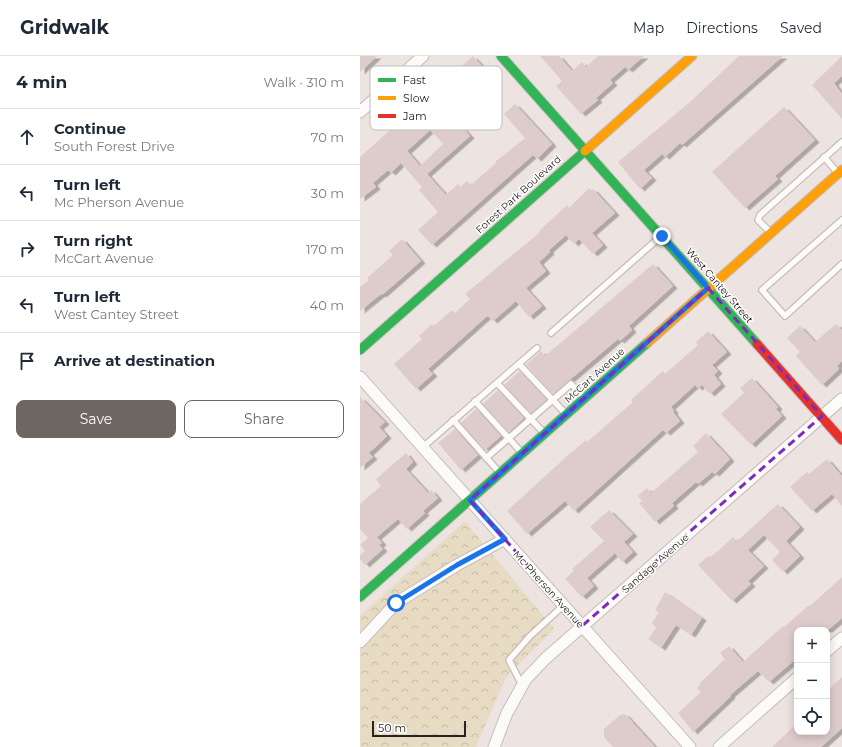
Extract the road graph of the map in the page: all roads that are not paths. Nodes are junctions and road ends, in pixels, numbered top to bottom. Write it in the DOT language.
graph roads {
  1 [pos="424,56"];
  2 [pos="501,56"];
  3 [pos="692,56"];
  4 [pos="413,66"];
  5 [pos="370,103"];
  6 [pos="360,112"];
  7 [pos="842,143"];
  8 [pos="585,149"];
  9 [pos="824,157"];
  10 [pos="840,172"];
  11 [pos="842,220"];
  12 [pos="771,233"];
  13 [pos="662,236"];
  14 [pos="842,264"];
  15 [pos="708,288"];
  16 [pos="551,333"];
  17 [pos="536,348"];
  18 [pos="360,350"];
  19 [pos="519,364"];
  20 [pos="360,377"];
  21 [pos="497,382"];
  22 [pos="585,398"];
  23 [pos="842,399"];
  24 [pos="552,400"];
  25 [pos="475,401"];
  26 [pos="566,415"];
  27 [pos="822,416"];
  28 [pos="531,419"];
  29 [pos="453,420"];
  30 [pos="544,434"];
  31 [pos="509,438"];
  32 [pos="842,440"];
  33 [pos="423,447"];
  34 [pos="522,453"];
  35 [pos="486,458"];
  36 [pos="500,473"];
  37 [pos="470,500"];
  38 [pos="505,539"];
  39 [pos="360,597"];
  40 [pos="564,605"];
  41 [pos="582,626"];
  42 [pos="842,638"];
  43 [pos="360,642"];
  44 [pos="830,648"];
  45 [pos="794,681"];
  46 [pos="522,685"];
  47 [pos="494,747"];
  48 [pos="690,747"];
  49 [pos="719,747"];
  1 -- 4 [label="street"];
  2 -- 8 [label="street, West Cantey Street"];
  3 -- 8 [label="street, Forest Park Boulevard"];
  5 -- 6 [label="street"];
  7 -- 9 [label="lane"];
  8 -- 13 [label="street, West Cantey Street"];
  8 -- 18 [label="street, Forest Park Boulevard"];
  9 -- 10 [label="lane"];
  9 -- 12 [label="lane"];
  10 -- 12 [label="street, McCart Avenue"];
  11 -- 14 [label="lane"];
  12 -- 15 [label="street, McCart Avenue"];
  13 -- 15 [label="street, West Cantey Street"];
  13 -- 16 [label="lane"];
  15 -- 22 [label="street, McCart Avenue"];
  15 -- 27 [label="street, West Cantey Street"];
  17 -- 19 [label="lane"];
  19 -- 21 [label="lane"];
  19 -- 24 [label="lane"];
  20 -- 33 [label="street, Mc Pherson Avenue"];
  21 -- 25 [label="lane"];
  21 -- 28 [label="lane"];
  22 -- 24 [label="lane"];
  22 -- 26 [label="street, McCart Avenue"];
  23 -- 27 [label="street, Sandage Avenue"];
  24 -- 26 [label="lane"];
  24 -- 28 [label="lane"];
  25 -- 29 [label="lane"];
  25 -- 31 [label="lane"];
  26 -- 30 [label="street, McCart Avenue"];
  27 -- 32 [label="street, West Cantey Street"];
  27 -- 41 [label="street, Sandage Avenue"];
  28 -- 30 [label="lane"];
  28 -- 31 [label="lane"];
  29 -- 33 [label="lane"];
  29 -- 35 [label="lane"];
  30 -- 34 [label="street, McCart Avenue"];
  31 -- 34 [label="lane"];
  31 -- 35 [label="lane"];
  33 -- 37 [label="street, Mc Pherson Avenue"];
  34 -- 36 [label="street, McCart Avenue"];
  35 -- 36 [label="lane"];
  36 -- 37 [label="street, McCart Avenue"];
  37 -- 38 [label="street, Mc Pherson Avenue"];
  37 -- 39 [label="street, McCart Avenue"];
  38 -- 40 [label="street, Mc Pherson Avenue"];
  38 -- 43 [label="street"];
  40 -- 41 [label="street, Mc Pherson Avenue"];
  40 -- 46 [label="lane"];
  41 -- 46 [label="street, Sandage Avenue"];
  41 -- 48 [label="street, Mc Pherson Avenue"];
  42 -- 44 [label="street"];
  45 -- 49 [label="street"];
  46 -- 47 [label="street, Sandage Avenue"];
}
